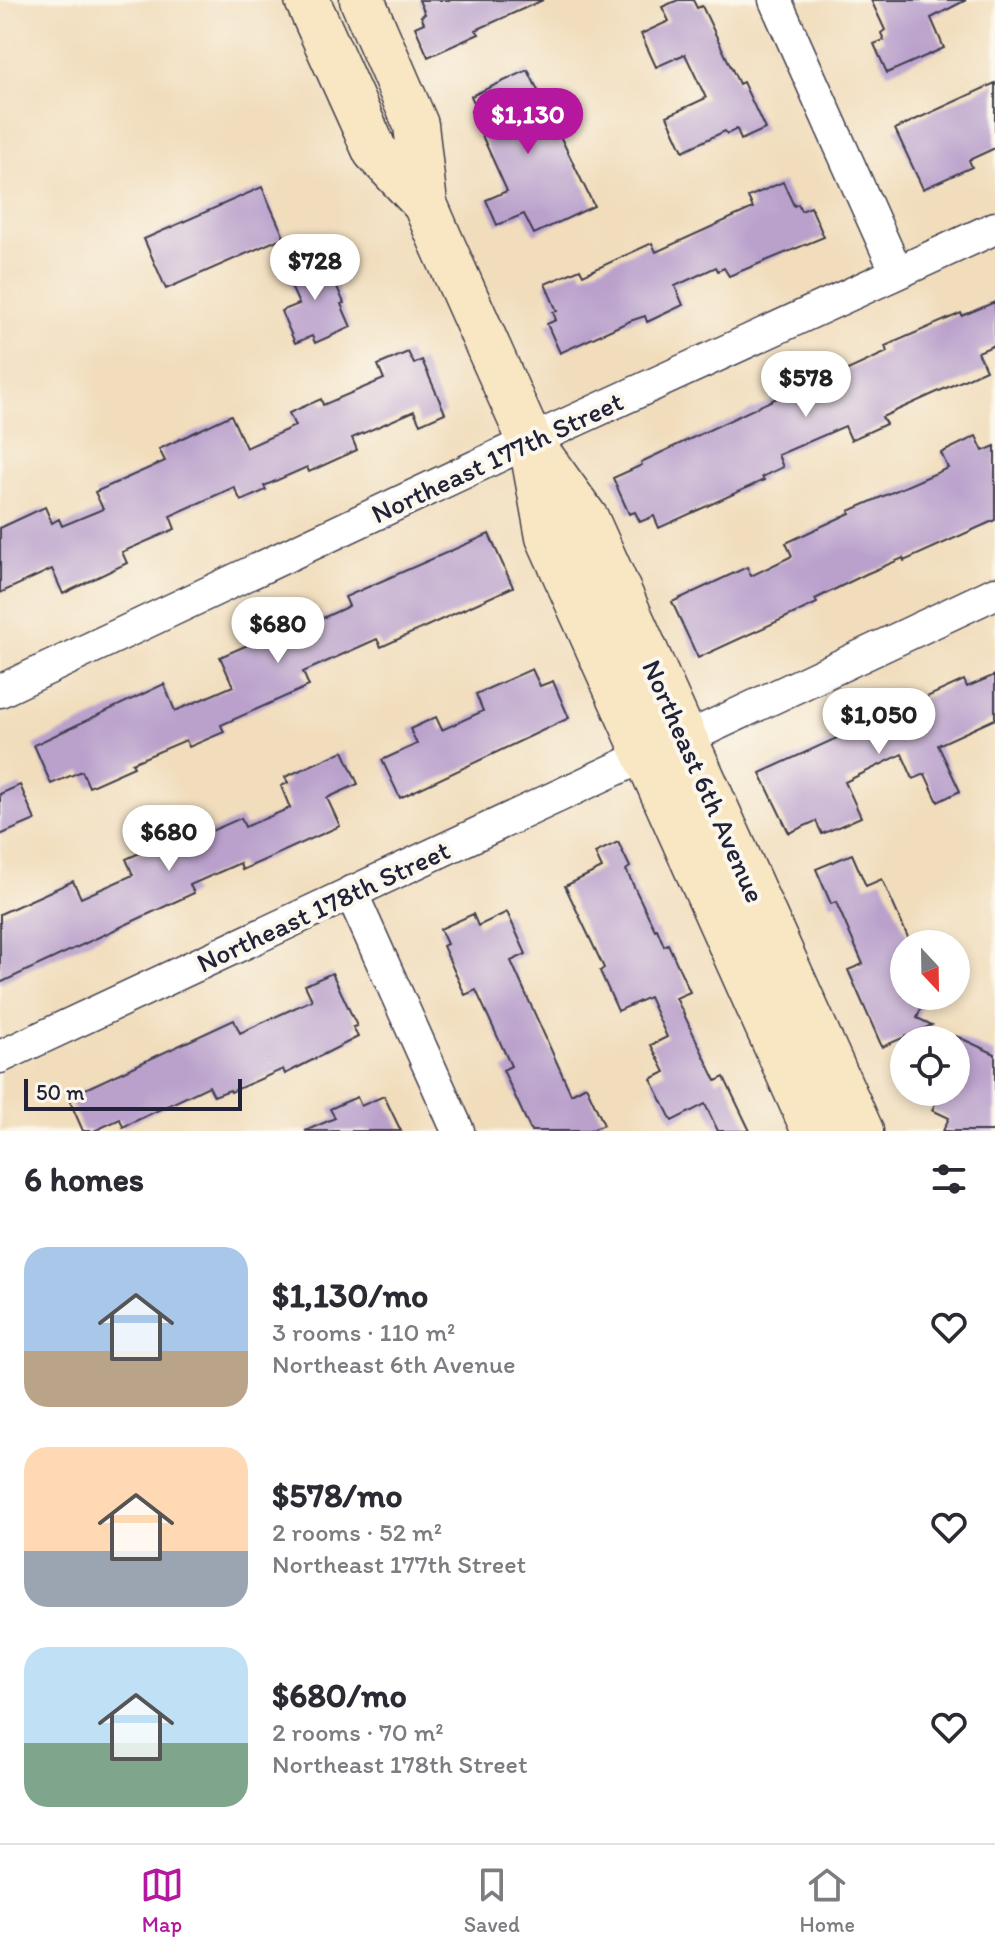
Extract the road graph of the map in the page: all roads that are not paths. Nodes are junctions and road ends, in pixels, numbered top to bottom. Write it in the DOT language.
graph roads {
  1 [pos="307,0"];
  2 [pos="362,0"];
  3 [pos="775,0"];
  4 [pos="425,204"];
  5 [pos="995,228"];
  6 [pos="897,273"];
  7 [pos="530,441"];
  8 [pos="995,593"];
  9 [pos="0,691"];
  10 [pos="666,747"];
  11 [pos="351,892"];
  12 [pos="0,1057"];
  13 [pos="458,1131"];
  14 [pos="814,1131"];
  15 [pos="861,1131"];
  1 -- 4 [label="main road, Northeast 6th Avenue"];
  2 -- 4 [label="main road, Northeast 6th Avenue"];
  3 -- 6 [label="street"];
  4 -- 7 [label="main road, Northeast 6th Avenue"];
  5 -- 6 [label="street, Northeast 177th Street"];
  6 -- 7 [label="street, Northeast 177th Street"];
  7 -- 9 [label="street, Northeast 177th Street"];
  7 -- 10 [label="main road, Northeast 6th Avenue"];
  8 -- 10 [label="street, Northeast 178th Street"];
  10 -- 11 [label="street, Northeast 178th Street"];
  10 -- 14 [label="main road, Northeast 6th Avenue"];
  10 -- 15 [label="main road, Northeast 6th Avenue"];
  11 -- 12 [label="street, Northeast 178th Street"];
  11 -- 13 [label="street"];
}
